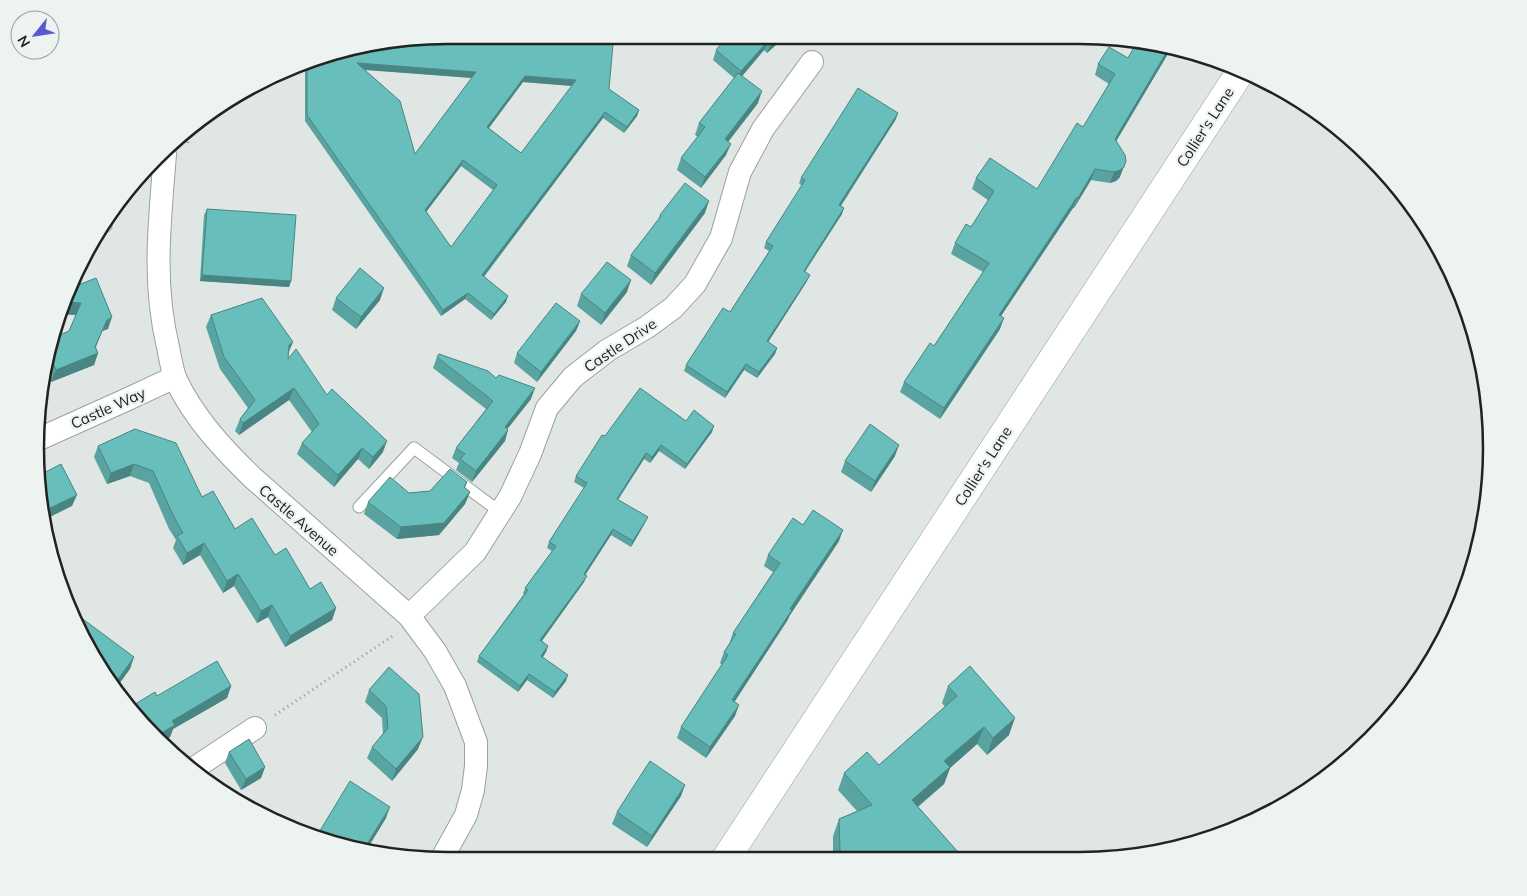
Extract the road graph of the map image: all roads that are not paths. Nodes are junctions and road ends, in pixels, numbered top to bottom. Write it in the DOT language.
graph roads {
  1 [pos="812,62"];
  2 [pos="1237,76"];
  3 [pos="165,160"];
  4 [pos="175,377"];
  5 [pos="44,437"];
  6 [pos="359,507"];
  7 [pos="500,512"];
  8 [pos="412,619"];
  9 [pos="255,728"];
  10 [pos="197,765"];
  11 [pos="445,852"];
  12 [pos="730,852"];
  1 -- 7 [label="street, Castle Drive"];
  2 -- 12 [label="street, Collier's Lane"];
  3 -- 4 [label="street, Castle Avenue"];
  4 -- 5 [label="street, Castle Way"];
  4 -- 8 [label="street, Castle Avenue"];
  6 -- 7 [label="lane"];
  7 -- 8 [label="street, Castle Drive"];
  8 -- 11 [label="street, Castle Avenue"];
  9 -- 10 [label="street"];
}
